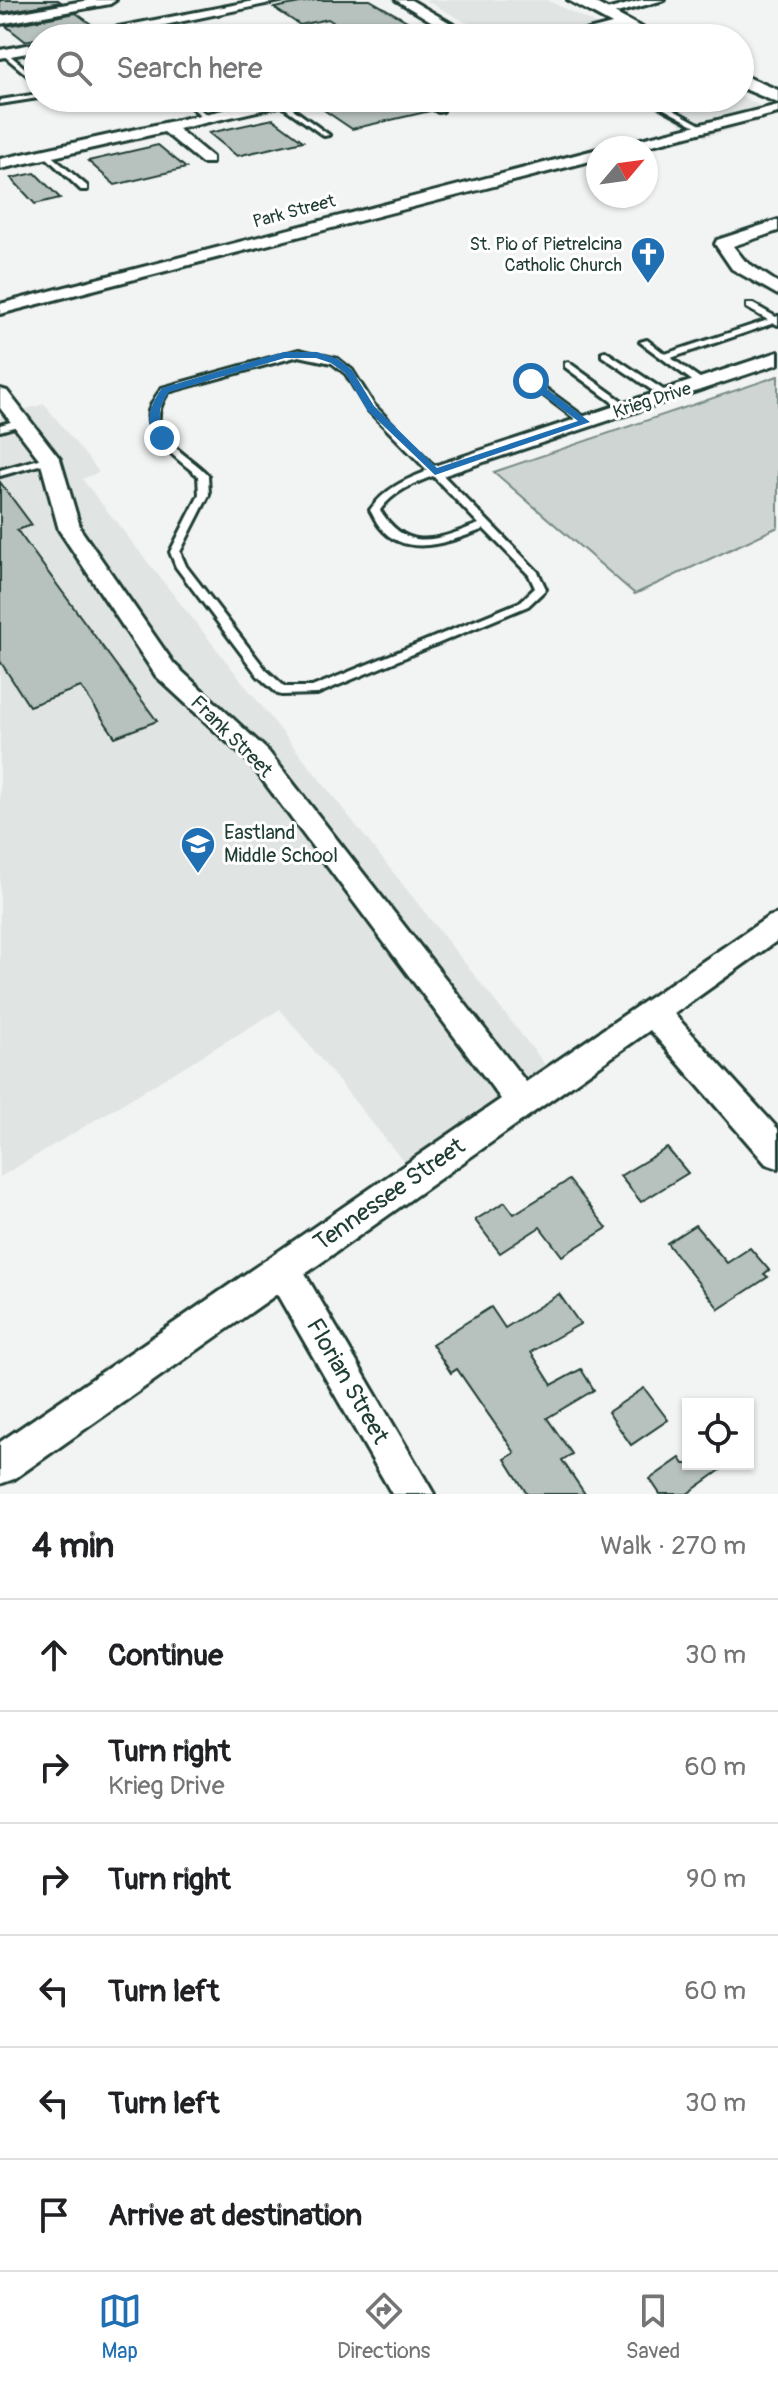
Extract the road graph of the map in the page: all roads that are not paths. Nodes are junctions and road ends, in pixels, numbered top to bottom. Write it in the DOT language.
graph roads {
  1 [pos="110,0"];
  2 [pos="279,0"];
  3 [pos="402,0"];
  4 [pos="577,0"];
  5 [pos="658,0"];
  6 [pos="602,13"];
  7 [pos="0,20"];
  8 [pos="155,24"];
  9 [pos="444,24"];
  10 [pos="627,24"];
  11 [pos="24,50"];
  12 [pos="2,54"];
  13 [pos="24,71"];
  14 [pos="754,86"];
  15 [pos="778,97"];
  16 [pos="24,98"];
  17 [pos="0,102"];
  18 [pos="778,109"];
  19 [pos="200,112"];
  20 [pos="235,112"];
  21 [pos="294,112"];
  22 [pos="673,112"];
  23 [pos="208,118"];
  24 [pos="167,127"];
  25 [pos="703,128"];
  26 [pos="326,135"];
  27 [pos="658,139"];
  28 [pos="46,154"];
  29 [pos="586,157"];
  30 [pos="207,160"];
  31 [pos="0,164"];
  32 [pos="84,188"];
  33 [pos="778,225"];
  34 [pos="778,290"];
  35 [pos="750,306"];
  36 [pos="0,309"];
  37 [pos="777,320"];
  38 [pos="644,342"];
  39 [pos="605,354"];
  40 [pos="664,357"];
  41 [pos="778,358"];
  42 [pos="568,365"];
  43 [pos="531,381"];
  44 [pos="701,383"];
  45 [pos="0,395"];
  46 [pos="665,395"];
  47 [pos="626,408"];
  48 [pos="21,422"];
  49 [pos="585,422"];
  50 [pos="0,428"];
  51 [pos="50,459"];
  52 [pos="435,472"];
  53 [pos="0,473"];
  54 [pos="486,525"];
  55 [pos="778,925"];
  56 [pos="653,1012"];
  57 [pos="521,1101"];
  58 [pos="778,1153"];
  59 [pos="282,1269"];
  60 [pos="0,1465"];
  61 [pos="414,1494"];
  1 -- 7 [label="street"];
  2 -- 8 [label="street"];
  3 -- 9 [label="street"];
  4 -- 6 [label="main road"];
  5 -- 6 [label="street"];
  6 -- 10 [label="main road"];
  11 -- 12 [label="street"];
  12 -- 13 [label="lane"];
  14 -- 15 [label="main road"];
  16 -- 17 [label="lane"];
  18 -- 25 [label="street"];
  19 -- 23 [label="lane"];
  20 -- 23 [label="street"];
  21 -- 26 [label="lane"];
  22 -- 25 [label="lane"];
  23 -- 24 [label="street"];
  24 -- 28 [label="street"];
  24 -- 30 [label="street"];
  25 -- 27 [label="street"];
  28 -- 31 [label="street"];
  28 -- 32 [label="lane"];
  29 -- 36 [label="street, Park Street"];
  33 -- 34 [label="street"];
  35 -- 37 [label="lane"];
  37 -- 40 [label="lane"];
  38 -- 40 [label="lane"];
  39 -- 46 [label="lane"];
  40 -- 44 [label="lane"];
  41 -- 44 [label="street, Krieg Drive"];
  42 -- 47 [label="lane"];
  43 -- 49 [label="lane"];
  44 -- 46 [label="street, Krieg Drive"];
  45 -- 48 [label="street, Frank Street"];
  46 -- 47 [label="street, Krieg Drive"];
  47 -- 49 [label="street, Krieg Drive"];
  48 -- 50 [label="lane"];
  48 -- 51 [label="street, Frank Street"];
  49 -- 52 [label="street, Krieg Drive"];
  51 -- 53 [label="lane"];
  51 -- 57 [label="street, Frank Street"];
  52 -- 54 [label="lane"];
  52 -- 54 [label="lane"];
  52 -- 54 [label="lane"];
  55 -- 56 [label="street, Tennessee Street"];
  56 -- 57 [label="street, Tennessee Street"];
  56 -- 58 [label="street"];
  57 -- 59 [label="street, Tennessee Street"];
  59 -- 60 [label="street, Tennessee Street"];
  59 -- 61 [label="street, Florian Street"];
}
